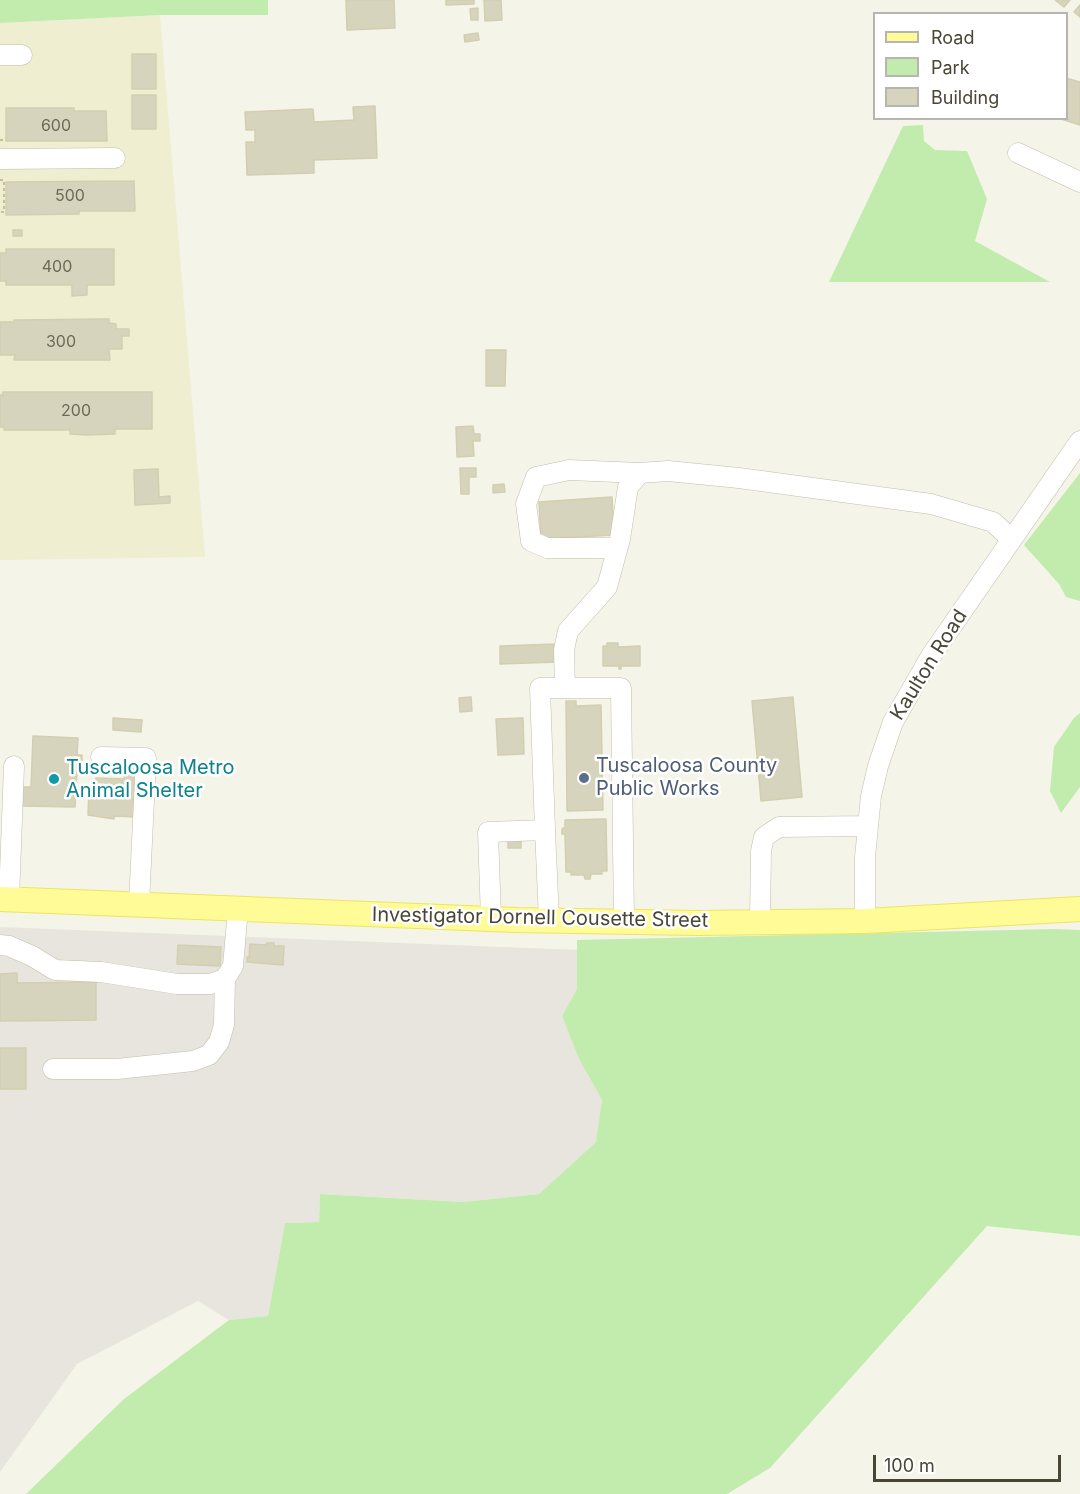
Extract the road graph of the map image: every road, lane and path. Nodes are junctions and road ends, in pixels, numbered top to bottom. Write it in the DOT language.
graph roads {
  1 [pos="0,55"];
  2 [pos="22,55"];
  3 [pos="0,140"];
  4 [pos="3,150"];
  5 [pos="1018,153"];
  6 [pos="115,158"];
  7 [pos="0,180"];
  8 [pos="1080,182"];
  9 [pos="0,212"];
  10 [pos="1080,441"];
  11 [pos="640,473"];
  12 [pos="1011,539"];
  13 [pos="617,548"];
  14 [pos="565,688"];
  15 [pos="101,757"];
  16 [pos="14,766"];
  17 [pos="867,826"];
  18 [pos="545,830"];
  19 [pos="4,899"];
  20 [pos="139,904"];
  21 [pos="238,909"];
  22 [pos="1080,909"];
  23 [pos="492,919"];
  24 [pos="549,921"];
  25 [pos="865,921"];
  26 [pos="624,922"];
  27 [pos="760,922"];
  28 [pos="0,945"];
  29 [pos="225,979"];
  30 [pos="53,1069"];
  1 -- 2 [label="street"];
  3 -- 4 [label="path"];
  4 -- 6 [label="street"];
  5 -- 8 [label="street"];
  7 -- 9 [label="path"];
  10 -- 12 [label="street, Kaulton Road"];
  11 -- 12 [label="street"];
  11 -- 13 [label="street"];
  11 -- 13 [label="street"];
  12 -- 17 [label="street, Kaulton Road"];
  13 -- 14 [label="street"];
  14 -- 18 [label="street"];
  14 -- 26 [label="street"];
  15 -- 20 [label="street"];
  16 -- 19 [label="street"];
  17 -- 25 [label="street, Kaulton Road"];
  17 -- 27 [label="street"];
  18 -- 23 [label="street"];
  18 -- 24 [label="street"];
  19 -- 20 [label="main road, Investigator Dornell Cousette Street"];
  20 -- 21 [label="main road, Investigator Dornell Cousette Street"];
  21 -- 23 [label="main road, Investigator Dornell Cousette Street"];
  21 -- 29 [label="street"];
  22 -- 25 [label="main road, Investigator Dornell Cousette Street"];
  23 -- 24 [label="main road, Investigator Dornell Cousette Street"];
  24 -- 26 [label="main road, Investigator Dornell Cousette Street"];
  25 -- 27 [label="main road, Investigator Dornell Cousette Street"];
  26 -- 27 [label="main road, Investigator Dornell Cousette Street"];
  28 -- 29 [label="street"];
  29 -- 30 [label="street"];
}
